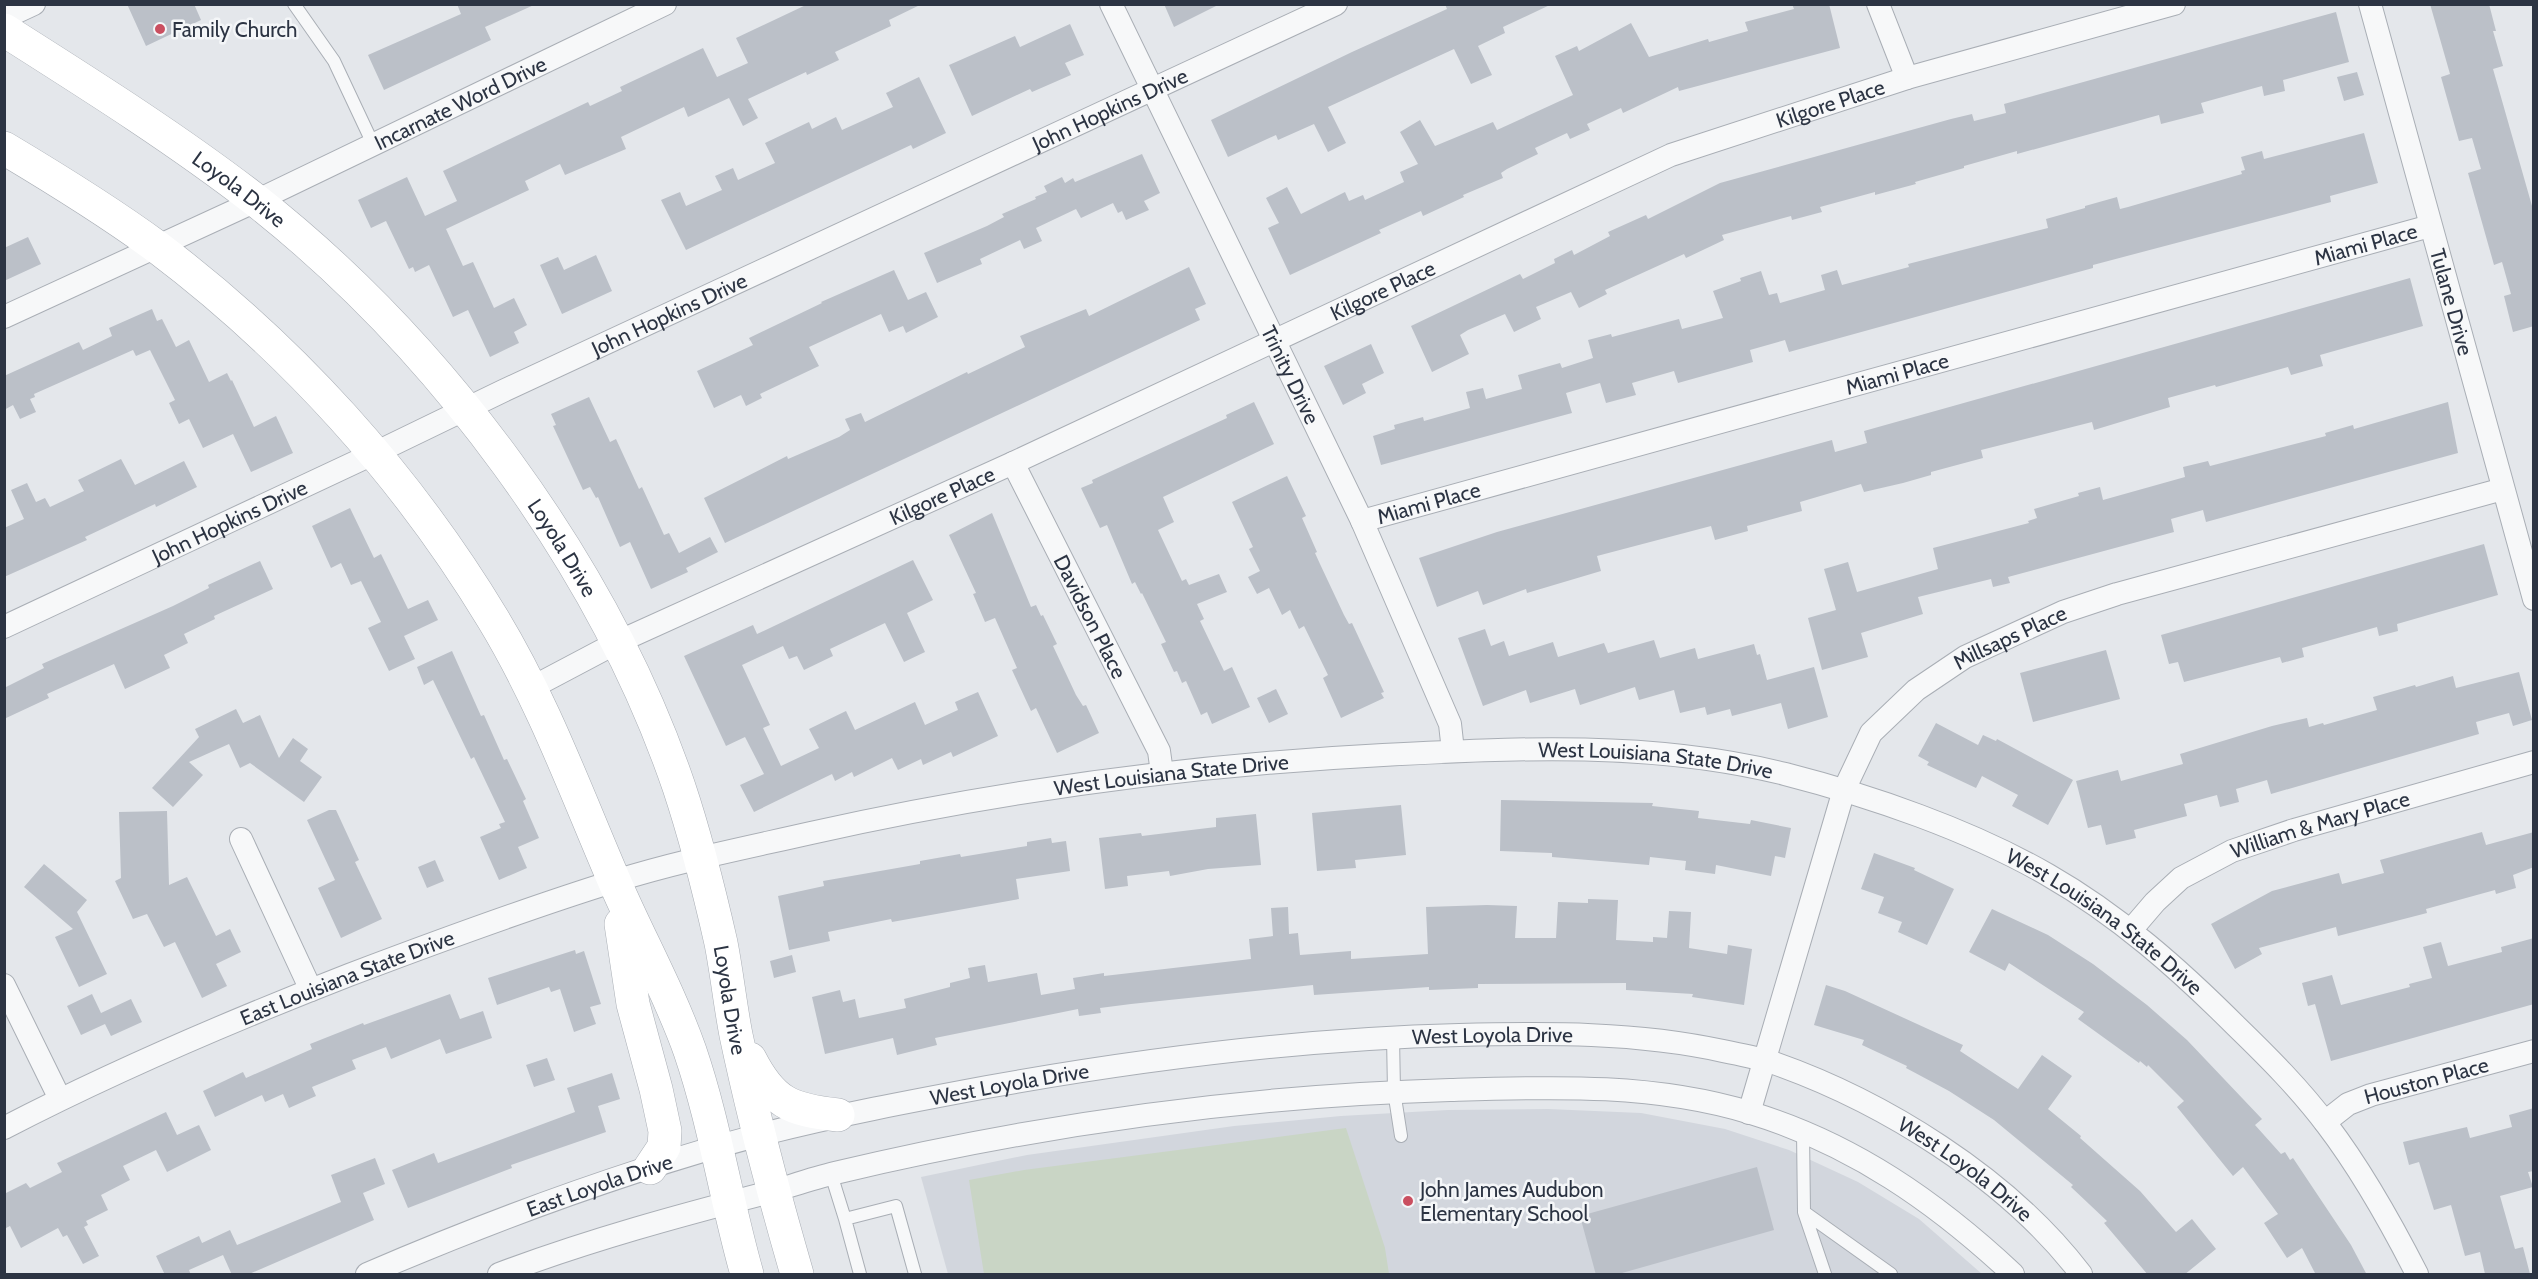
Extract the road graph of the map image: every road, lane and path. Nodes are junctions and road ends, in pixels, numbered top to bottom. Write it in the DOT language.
graph roads {
  1 [pos="34,4"];
  2 [pos="294,4"];
  3 [pos="665,4"];
  4 [pos="1111,4"];
  5 [pos="1336,4"];
  6 [pos="1878,4"];
  7 [pos="2174,4"];
  8 [pos="2370,4"];
  9 [pos="4,18"];
  10 [pos="4,30"];
  11 [pos="1907,78"];
  12 [pos="1152,89"];
  13 [pos="373,144"];
  14 [pos="4,148"];
  15 [pos="256,201"];
  16 [pos="2430,226"];
  17 [pos="157,247"];
  18 [pos="4,317"];
  19 [pos="1273,340"];
  20 [pos="465,409"];
  21 [pos="375,453"];
  22 [pos="1014,463"];
  23 [pos="2503,489"];
  24 [pos="1362,521"];
  25 [pos="2534,599"];
  26 [pos="4,627"];
  27 [pos="618,642"];
  28 [pos="531,688"];
  29 [pos="1453,752"];
  30 [pos="2534,762"];
  31 [pos="1162,773"];
  32 [pos="1844,790"];
  33 [pos="241,839"];
  34 [pos="701,857"];
  35 [pos="615,881"];
  36 [pos="2131,930"];
  37 [pos="4,985"];
  38 [pos="311,990"];
  39 [pos="736,1033"];
  40 [pos="1393,1037"];
  41 [pos="2534,1051"];
  42 [pos="1765,1060"];
  43 [pos="1394,1091"];
  44 [pos="60,1099"];
  45 [pos="1749,1113"];
  46 [pos="838,1115"];
  47 [pos="2325,1122"];
  48 [pos="4,1128"];
  49 [pos="1803,1132"];
  50 [pos="759,1135"];
  51 [pos="1401,1136"];
  52 [pos="717,1148"];
  53 [pos="650,1168"];
  54 [pos="831,1174"];
  55 [pos="774,1190"];
  56 [pos="728,1201"];
  57 [pos="1804,1212"];
  58 [pos="844,1219"];
  59 [pos="367,1275"];
  60 [pos="499,1275"];
  61 [pos="747,1275"];
  62 [pos="797,1275"];
  63 [pos="860,1275"];
  64 [pos="915,1275"];
  65 [pos="1825,1275"];
  66 [pos="1891,1275"];
  67 [pos="2013,1275"];
  68 [pos="2081,1275"];
  69 [pos="2417,1275"];
  1 -- 9 [label="street"];
  2 -- 13 [label="lane"];
  3 -- 13 [label="street, Incarnate Word Drive"];
  4 -- 12 [label="street, Trinity Drive"];
  5 -- 12 [label="street, John Hopkins Drive"];
  6 -- 11 [label="street"];
  7 -- 11 [label="street, Kilgore Place"];
  8 -- 16 [label="street, Tulane Drive"];
  10 -- 15 [label="main road, Loyola Drive"];
  11 -- 19 [label="street, Kilgore Place"];
  12 -- 19 [label="street, Trinity Drive"];
  12 -- 20 [label="street, John Hopkins Drive"];
  13 -- 15 [label="street, Incarnate Word Drive"];
  14 -- 17 [label="main road"];
  15 -- 17 [label="street, Incarnate Word Drive"];
  15 -- 20 [label="main road, Loyola Drive"];
  16 -- 23 [label="street, Tulane Drive"];
  16 -- 24 [label="street, Miami Place"];
  17 -- 18 [label="street"];
  17 -- 21 [label="main road"];
  19 -- 22 [label="street, Kilgore Place"];
  19 -- 24 [label="street, Trinity Drive"];
  20 -- 21 [label="street, John Hopkins Drive"];
  20 -- 27 [label="main road, Loyola Drive"];
  21 -- 26 [label="street, John Hopkins Drive"];
  21 -- 28 [label="main road"];
  22 -- 27 [label="street, Kilgore Place"];
  22 -- 31 [label="street, Davidson Place"];
  23 -- 25 [label="street, Tulane Drive"];
  23 -- 32 [label="street, Millsaps Place"];
  24 -- 29 [label="street, Trinity Drive"];
  27 -- 28 [label="street, Kilgore Place"];
  27 -- 34 [label="main road, Loyola Drive"];
  28 -- 35 [label="main road"];
  29 -- 31 [label="street, West Louisiana State Drive"];
  29 -- 32 [label="street, West Louisiana State Drive"];
  30 -- 36 [label="street, William & Mary Place"];
  31 -- 34 [label="street, West Louisiana State Drive"];
  32 -- 36 [label="street, West Louisiana State Drive"];
  32 -- 42 [label="street, Millsaps Place"];
  33 -- 38 [label="street"];
  34 -- 35 [label="street, East Louisiana State Drive"];
  34 -- 39 [label="main road, Loyola Drive"];
  35 -- 38 [label="street, East Louisiana State Drive"];
  35 -- 52 [label="main road"];
  35 -- 53 [label="main road"];
  36 -- 47 [label="street, West Louisiana State Drive"];
  37 -- 44 [label="street"];
  38 -- 44 [label="street, East Louisiana State Drive"];
  39 -- 46 [label="main road"];
  39 -- 50 [label="main road, Loyola Drive"];
  40 -- 42 [label="street, West Loyola Drive"];
  40 -- 43 [label="lane"];
  40 -- 46 [label="street, West Loyola Drive"];
  41 -- 47 [label="street, Houston Place"];
  42 -- 45 [label="street, Millsaps Place"];
  42 -- 68 [label="street, West Loyola Drive"];
  43 -- 45 [label="street"];
  43 -- 51 [label="lane"];
  43 -- 54 [label="street"];
  44 -- 48 [label="street, East Louisiana State Drive"];
  45 -- 49 [label="street"];
  46 -- 50 [label="street, East Loyola Drive"];
  47 -- 69 [label="street, West Louisiana State Drive"];
  49 -- 57 [label="lane"];
  49 -- 67 [label="street"];
  50 -- 52 [label="street, East Loyola Drive"];
  50 -- 55 [label="main road, Loyola Drive"];
  52 -- 53 [label="street, East Loyola Drive"];
  52 -- 56 [label="main road"];
  53 -- 59 [label="street, East Loyola Drive"];
  54 -- 55 [label="street"];
  54 -- 58 [label="lane"];
  55 -- 56 [label="street"];
  55 -- 62 [label="main road, Loyola Drive"];
  56 -- 60 [label="street"];
  56 -- 61 [label="main road"];
  57 -- 65 [label="lane"];
  57 -- 66 [label="lane"];
  58 -- 63 [label="lane"];
  58 -- 64 [label="lane"];
}
